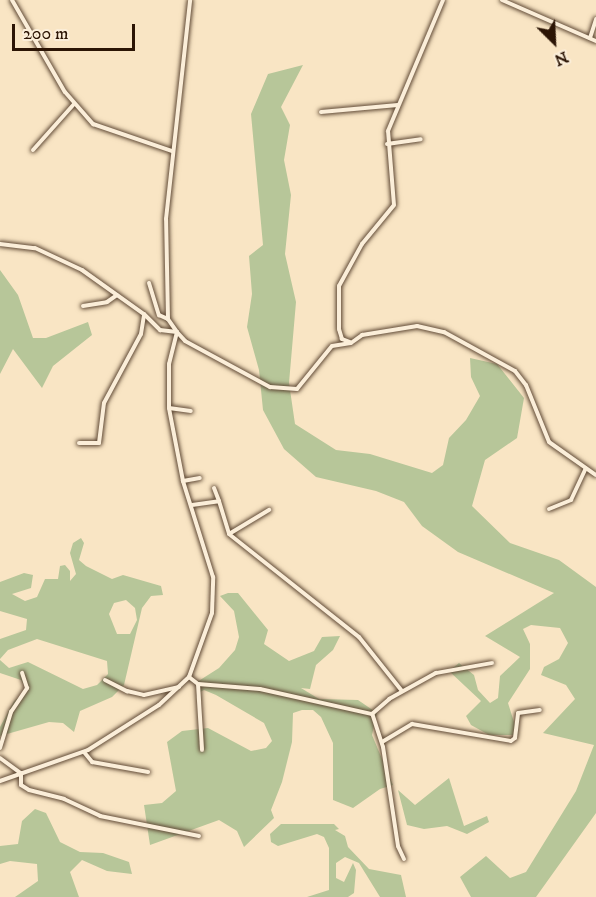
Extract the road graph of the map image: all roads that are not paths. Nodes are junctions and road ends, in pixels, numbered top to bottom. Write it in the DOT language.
graph roads {
  1 [pos="12,0"];
  2 [pos="190,0"];
  3 [pos="443,0"];
  4 [pos="502,0"];
  5 [pos="596,19"];
  6 [pos="590,38"];
  7 [pos="596,41"];
  8 [pos="74,104"];
  9 [pos="398,105"];
  10 [pos="321,112"];
  11 [pos="421,139"];
  12 [pos="387,144"];
  13 [pos="33,150"];
  14 [pos="172,151"];
  15 [pos="0,244"];
  16 [pos="149,283"];
  17 [pos="117,295"];
  18 [pos="83,306"];
  19 [pos="144,314"];
  20 [pos="168,319"];
  21 [pos="177,332"];
  22 [pos="351,343"];
  23 [pos="170,408"];
  24 [pos="191,411"];
  25 [pos="79,443"];
  26 [pos="586,468"];
  27 [pos="596,475"];
  28 [pos="200,478"];
  29 [pos="183,481"];
  30 [pos="214,488"];
  31 [pos="219,501"];
  32 [pos="192,505"];
  33 [pos="549,509"];
  34 [pos="269,510"];
  35 [pos="229,534"];
  36 [pos="492,663"];
  37 [pos="22,673"];
  38 [pos="189,677"];
  39 [pos="105,680"];
  40 [pos="198,684"];
  41 [pos="180,687"];
  42 [pos="402,691"];
  43 [pos="540,710"];
  44 [pos="372,714"];
  45 [pos="382,742"];
  46 [pos="0,748"];
  47 [pos="201,750"];
  48 [pos="84,752"];
  49 [pos="0,758"];
  50 [pos="147,771"];
  51 [pos="21,773"];
  52 [pos="0,781"];
  53 [pos="200,836"];
  54 [pos="404,859"];
  1 -- 8 [label="street"];
  2 -- 14 [label="street"];
  3 -- 9 [label="street"];
  4 -- 6 [label="street"];
  5 -- 6 [label="street"];
  6 -- 7 [label="street"];
  8 -- 13 [label="street"];
  8 -- 14 [label="street"];
  9 -- 10 [label="street"];
  9 -- 12 [label="street"];
  11 -- 12 [label="street"];
  12 -- 22 [label="street"];
  14 -- 20 [label="street"];
  15 -- 17 [label="street"];
  16 -- 20 [label="street"];
  17 -- 18 [label="street"];
  17 -- 19 [label="street"];
  19 -- 21 [label="street"];
  19 -- 25 [label="street"];
  20 -- 21 [label="street"];
  21 -- 22 [label="street"];
  21 -- 23 [label="street"];
  22 -- 26 [label="street"];
  23 -- 24 [label="street"];
  23 -- 29 [label="street"];
  26 -- 27 [label="street"];
  26 -- 33 [label="street"];
  28 -- 29 [label="street"];
  29 -- 32 [label="street"];
  30 -- 31 [label="street"];
  31 -- 32 [label="street"];
  31 -- 35 [label="street"];
  32 -- 38 [label="street"];
  34 -- 35 [label="street"];
  35 -- 42 [label="street"];
  36 -- 42 [label="street"];
  37 -- 46 [label="street"];
  38 -- 40 [label="street"];
  38 -- 41 [label="street"];
  39 -- 41 [label="street"];
  40 -- 44 [label="street"];
  40 -- 47 [label="street"];
  41 -- 48 [label="street"];
  42 -- 44 [label="street"];
  43 -- 45 [label="street"];
  44 -- 45 [label="street"];
  45 -- 54 [label="street"];
  48 -- 50 [label="street"];
  48 -- 51 [label="street"];
  49 -- 51 [label="street"];
  51 -- 52 [label="street"];
  51 -- 53 [label="street"];
}
